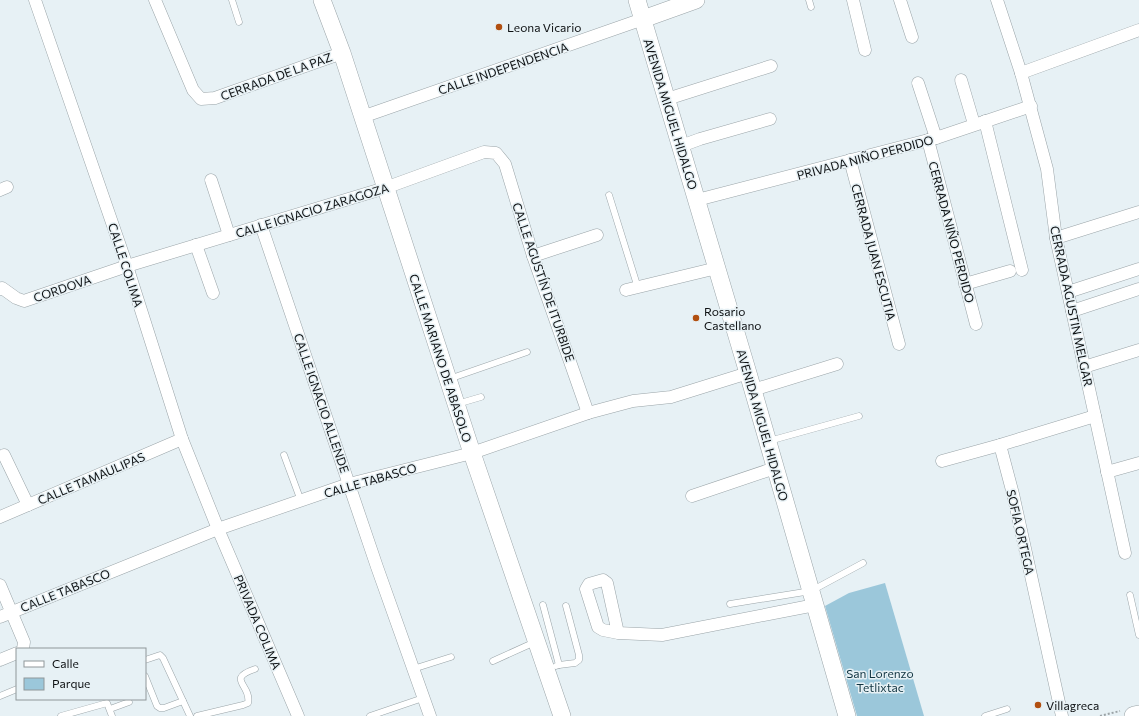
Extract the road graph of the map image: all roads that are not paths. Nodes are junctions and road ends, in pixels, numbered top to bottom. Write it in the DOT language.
graph roads {
  1 [pos="35,0"];
  2 [pos="155,0"];
  3 [pos="232,0"];
  4 [pos="322,0"];
  5 [pos="638,0"];
  6 [pos="696,0"];
  7 [pos="809,0"];
  8 [pos="853,0"];
  9 [pos="900,0"];
  10 [pos="997,0"];
  11 [pos="811,7"];
  12 [pos="643,19"];
  13 [pos="239,22"];
  14 [pos="1139,30"];
  15 [pos="912,37"];
  16 [pos="865,50"];
  17 [pos="342,53"];
  18 [pos="771,66"];
  19 [pos="1021,73"];
  20 [pos="961,80"];
  21 [pos="918,83"];
  22 [pos="667,99"];
  23 [pos="1031,106"];
  24 [pos="362,117"];
  25 [pos="770,119"];
  26 [pos="980,123"];
  27 [pos="932,139"];
  28 [pos="681,146"];
  29 [pos="496,153"];
  30 [pos="850,160"];
  31 [pos="211,180"];
  32 [pos="385,188"];
  33 [pos="609,195"];
  34 [pos="697,200"];
  35 [pos="1139,212"];
  36 [pos="261,225"];
  37 [pos="229,235"];
  38 [pos="597,235"];
  39 [pos="1056,238"];
  40 [pos="196,245"];
  41 [pos="533,256"];
  42 [pos="127,266"];
  43 [pos="717,268"];
  44 [pos="1139,268"];
  45 [pos="965,284"];
  46 [pos="1,286"];
  47 [pos="632,289"];
  48 [pos="1139,289"];
  49 [pos="1068,292"];
  50 [pos="213,293"];
  51 [pos="1072,311"];
  52 [pos="976,324"];
  53 [pos="899,344"];
  54 [pos="1139,350"];
  55 [pos="527,352"];
  56 [pos="837,364"];
  57 [pos="1084,367"];
  58 [pos="748,373"];
  59 [pos="448,380"];
  60 [pos="753,390"];
  61 [pos="481,398"];
  62 [pos="456,405"];
  63 [pos="588,413"];
  64 [pos="859,416"];
  65 [pos="1095,416"];
  66 [pos="182,439"];
  67 [pos="768,442"];
  68 [pos="1000,445"];
  69 [pos="472,453"];
  70 [pos="4,455"];
  71 [pos="284,455"];
  72 [pos="942,461"];
  73 [pos="1139,464"];
  74 [pos="775,468"];
  75 [pos="1107,472"];
  76 [pos="350,484"];
  77 [pos="692,496"];
  78 [pos="301,501"];
  79 [pos="28,505"];
  80 [pos="0,517"];
  81 [pos="218,529"];
  82 [pos="1125,554"];
  83 [pos="863,564"];
  84 [pos="0,585"];
  85 [pos="1130,595"];
  86 [pos="813,598"];
  87 [pos="730,604"];
  88 [pos="544,605"];
  89 [pos="566,606"];
  90 [pos="12,612"];
  91 [pos="0,617"];
  92 [pos="618,633"];
  93 [pos="1139,635"];
  94 [pos="536,642"];
  95 [pos="23,648"];
  96 [pos="16,653"];
  97 [pos="451,657"];
  98 [pos="0,660"];
  99 [pos="146,660"];
  100 [pos="492,662"];
  101 [pos="552,667"];
  102 [pos="255,669"];
  103 [pos="413,669"];
  104 [pos="146,678"];
  105 [pos="16,689"];
  106 [pos="0,696"];
  107 [pos="423,698"];
  108 [pos="183,701"];
  109 [pos="129,702"];
  110 [pos="1007,709"];
  111 [pos="111,713"];
  112 [pos="383,714"];
  113 [pos="1139,715"];
  114 [pos="61,716"];
  115 [pos="190,716"];
  116 [pos="197,716"];
  117 [pos="298,716"];
  118 [pos="370,716"];
  119 [pos="430,716"];
  120 [pos="562,716"];
  121 [pos="847,716"];
  122 [pos="985,716"];
  123 [pos="1062,716"];
  124 [pos="1134,716"];
  1 -- 42 [label="street, CALLE COLIMA"];
  2 -- 17 [label="street, CERRADA DE LA PAZ"];
  3 -- 13 [label="lane"];
  4 -- 17 [label="street, CALLE MARIANO DE ABASOLO"];
  5 -- 12 [label="street, AVENIDA MIGUEL HIDALGO"];
  6 -- 12 [label="street"];
  7 -- 11 [label="lane"];
  8 -- 16 [label="street"];
  9 -- 15 [label="street"];
  10 -- 19 [label="street, CERRADA AGUSTIN MELGAR"];
  12 -- 22 [label="street, AVENIDA MIGUEL HIDALGO"];
  12 -- 24 [label="street, CALLE INDEPENDENCIA"];
  14 -- 19 [label="street"];
  17 -- 24 [label="street, CALLE MARIANO DE ABASOLO"];
  18 -- 22 [label="street"];
  19 -- 23 [label="street, CERRADA AGUSTIN MELGAR"];
  20 -- 26 [label="street"];
  21 -- 27 [label="street, CERRADA NIÑO PERDIDO"];
  22 -- 28 [label="street, AVENIDA MIGUEL HIDALGO"];
  23 -- 26 [label="street, PRIVADA NIÑO PERDIDO"];
  23 -- 39 [label="street, CERRADA AGUSTIN MELGAR"];
  24 -- 32 [label="street, CALLE MARIANO DE ABASOLO"];
  25 -- 28 [label="street"];
  26 -- 27 [label="street, PRIVADA NIÑO PERDIDO"];
  26 -- 45 [label="street"];
  27 -- 30 [label="street, PRIVADA NIÑO PERDIDO"];
  27 -- 45 [label="street, CERRADA NIÑO PERDIDO"];
  28 -- 34 [label="street, AVENIDA MIGUEL HIDALGO"];
  29 -- 32 [label="street, CALLE IGNACIO ZARAGOZA"];
  29 -- 41 [label="street, CALLE AGUSTÍN DE ITURBIDE"];
  30 -- 34 [label="street, PRIVADA NIÑO PERDIDO"];
  30 -- 53 [label="street, CERRADA JUAN ESCUTIA"];
  31 -- 37 [label="street"];
  32 -- 36 [label="street, CALLE IGNACIO ZARAGOZA"];
  32 -- 59 [label="street, CALLE MARIANO DE ABASOLO"];
  33 -- 47 [label="lane"];
  34 -- 43 [label="street, AVENIDA MIGUEL HIDALGO"];
  35 -- 39 [label="street"];
  36 -- 37 [label="street, CALLE IGNACIO ZARAGOZA"];
  36 -- 76 [label="street, CALLE IGNACIO ALLENDE"];
  37 -- 40 [label="street, CALLE IGNACIO ZARAGOZA"];
  38 -- 41 [label="street"];
  39 -- 49 [label="street, CERRADA AGUSTIN MELGAR"];
  40 -- 42 [label="street, CALLE IGNACIO ZARAGOZA"];
  40 -- 50 [label="street"];
  41 -- 63 [label="street, CALLE AGUSTÍN DE ITURBIDE"];
  42 -- 46 [label="street, CORDOVA"];
  42 -- 66 [label="street, CALLE COLIMA"];
  43 -- 47 [label="street"];
  43 -- 58 [label="street, AVENIDA MIGUEL HIDALGO"];
  44 -- 49 [label="street"];
  45 -- 52 [label="street, CERRADA NIÑO PERDIDO"];
  48 -- 51 [label="street"];
  49 -- 51 [label="street, CERRADA AGUSTIN MELGAR"];
  51 -- 57 [label="street, CERRADA AGUSTIN MELGAR"];
  54 -- 57 [label="street"];
  55 -- 59 [label="lane"];
  56 -- 60 [label="street"];
  57 -- 65 [label="street, CERRADA AGUSTIN MELGAR"];
  58 -- 60 [label="street, AVENIDA MIGUEL HIDALGO"];
  58 -- 63 [label="street, CALLE TABASCO"];
  59 -- 62 [label="street, CALLE MARIANO DE ABASOLO"];
  60 -- 67 [label="street, AVENIDA MIGUEL HIDALGO"];
  61 -- 62 [label="lane"];
  62 -- 69 [label="street, CALLE MARIANO DE ABASOLO"];
  63 -- 69 [label="street, CALLE TABASCO"];
  64 -- 67 [label="lane"];
  65 -- 68 [label="street"];
  65 -- 75 [label="street, CERRADA AGUSTIN MELGAR"];
  66 -- 79 [label="street, CALLE TAMAULIPAS"];
  66 -- 81 [label="street, CALLE COLIMA"];
  67 -- 74 [label="street, AVENIDA MIGUEL HIDALGO"];
  68 -- 72 [label="street"];
  68 -- 123 [label="street, SOFIA ORTEGA"];
  69 -- 76 [label="street, CALLE TABASCO"];
  69 -- 94 [label="street, CALLE MARIANO DE ABASOLO"];
  70 -- 79 [label="street"];
  71 -- 78 [label="lane"];
  73 -- 75 [label="street"];
  74 -- 77 [label="street"];
  74 -- 86 [label="street, AVENIDA MIGUEL HIDALGO"];
  75 -- 82 [label="street, CERRADA AGUSTIN MELGAR"];
  76 -- 78 [label="street, CALLE TABASCO"];
  76 -- 103 [label="street, CALLE IGNACIO ALLENDE"];
  78 -- 81 [label="street, CALLE TABASCO"];
  79 -- 80 [label="street, CALLE TAMAULIPAS"];
  81 -- 90 [label="street, CALLE TABASCO"];
  81 -- 117 [label="street, PRIVADA COLIMA"];
  83 -- 86 [label="lane"];
  84 -- 90 [label="street"];
  85 -- 93 [label="lane"];
  86 -- 87 [label="lane"];
  86 -- 92 [label="street"];
  86 -- 121 [label="street, AVENIDA MIGUEL HIDALGO"];
  88 -- 101 [label="lane"];
  89 -- 101 [label="lane"];
  90 -- 91 [label="street, CALLE TABASCO"];
  90 -- 95 [label="street"];
  94 -- 100 [label="lane"];
  94 -- 101 [label="street, CALLE MARIANO DE ABASOLO"];
  96 -- 98 [label="street"];
  97 -- 103 [label="lane"];
  99 -- 108 [label="lane"];
  101 -- 120 [label="street, CALLE MARIANO DE ABASOLO"];
  102 -- 116 [label="lane"];
  103 -- 107 [label="street, CALLE IGNACIO ALLENDE"];
  104 -- 108 [label="lane"];
  105 -- 106 [label="lane"];
  107 -- 112 [label="lane"];
  107 -- 119 [label="street, CALLE IGNACIO ALLENDE"];
  108 -- 115 [label="lane"];
  109 -- 111 [label="lane"];
  110 -- 122 [label="lane"];
  111 -- 114 [label="lane"];
  112 -- 118 [label="lane"];
  113 -- 124 [label="main road"];
}
